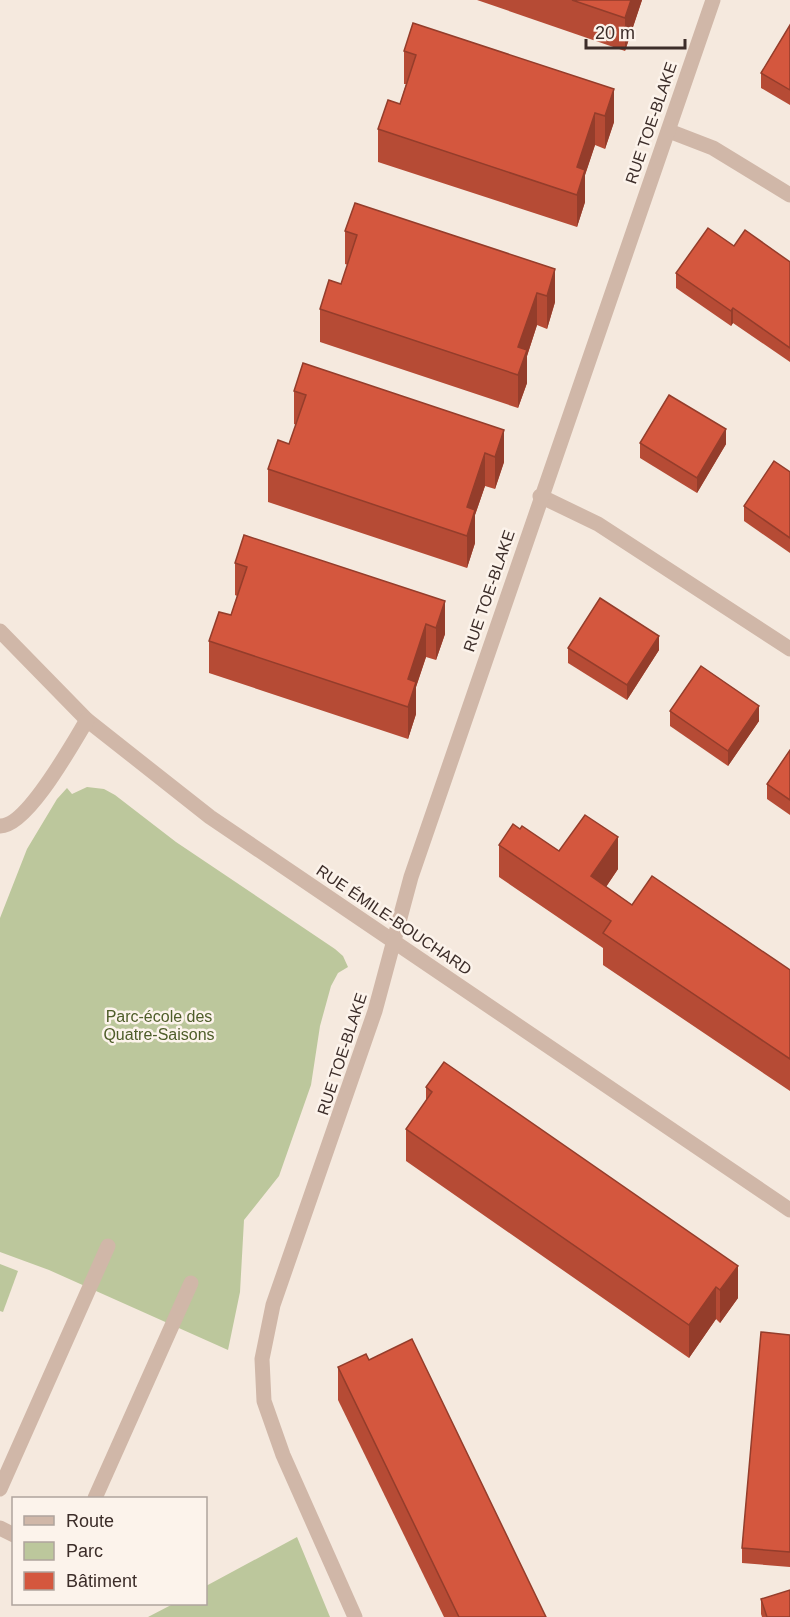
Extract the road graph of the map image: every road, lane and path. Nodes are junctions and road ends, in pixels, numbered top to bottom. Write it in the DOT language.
graph roads {
  1 [pos="713,0"];
  2 [pos="669,131"];
  3 [pos="790,195"];
  4 [pos="540,496"];
  5 [pos="0,631"];
  6 [pos="790,649"];
  7 [pos="87,720"];
  8 [pos="0,826"];
  9 [pos="394,942"];
  10 [pos="790,1210"];
  11 [pos="108,1246"];
  12 [pos="191,1283"];
  13 [pos="0,1490"];
  14 [pos="95,1497"];
  15 [pos="355,1617"];
  1 -- 2 [label="street, RUE TOE-BLAKE"];
  2 -- 3 [label="street"];
  2 -- 4 [label="street, RUE TOE-BLAKE"];
  4 -- 6 [label="street"];
  4 -- 9 [label="street, RUE TOE-BLAKE"];
  5 -- 7 [label="street, RUE ÉMILE-BOUCHARD"];
  7 -- 8 [label="street"];
  7 -- 9 [label="street, RUE ÉMILE-BOUCHARD"];
  9 -- 10 [label="street, RUE ÉMILE-BOUCHARD"];
  9 -- 15 [label="street, RUE TOE-BLAKE"];
  11 -- 13 [label="street"];
  12 -- 14 [label="street"];
}
